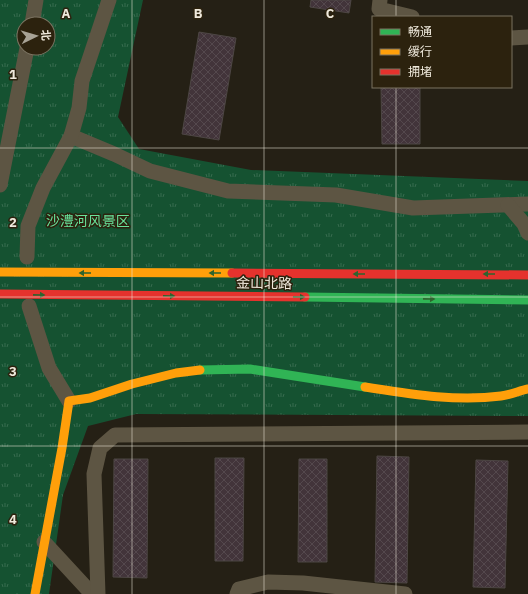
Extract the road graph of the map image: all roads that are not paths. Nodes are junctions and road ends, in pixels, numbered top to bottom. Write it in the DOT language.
graph roads {
  1 [pos="36,0"];
  2 [pos="109,0"];
  3 [pos="380,0"];
  4 [pos="33,16"];
  5 [pos="408,16"];
  6 [pos="528,37"];
  7 [pos="512,38"];
  8 [pos="25,56"];
  9 [pos="71,136"];
  10 [pos="0,185"];
  11 [pos="528,204"];
  12 [pos="508,205"];
  13 [pos="528,234"];
  14 [pos="27,257"];
  15 [pos="528,263"];
  16 [pos="0,272"];
  17 [pos="522,274"];
  18 [pos="0,294"];
  19 [pos="528,300"];
  20 [pos="29,306"];
  21 [pos="528,389"];
  22 [pos="69,401"];
  23 [pos="528,432"];
  24 [pos="44,542"];
  25 [pos="35,594"];
  26 [pos="92,594"];
  27 [pos="98,594"];
  28 [pos="236,594"];
  29 [pos="405,594"];
  1 -- 4 [label="street"];
  2 -- 9 [label="street"];
  3 -- 5 [label="street"];
  6 -- 7 [label="street"];
  8 -- 10 [label="street"];
  9 -- 12 [label="street"];
  9 -- 14 [label="street"];
  11 -- 12 [label="street"];
  12 -- 13 [label="street"];
  15 -- 17 [label="street"];
  17 -- 16 [label="main road, 金山北路, one-way"];
  18 -- 19 [label="main road, 金山北路, one-way"];
  20 -- 22 [label="street"];
  21 -- 22 [label="main road"];
  22 -- 24 [label="main road"];
  23 -- 27 [label="street"];
  24 -- 25 [label="main road"];
  24 -- 26 [label="street"];
  28 -- 29 [label="street"];
}
